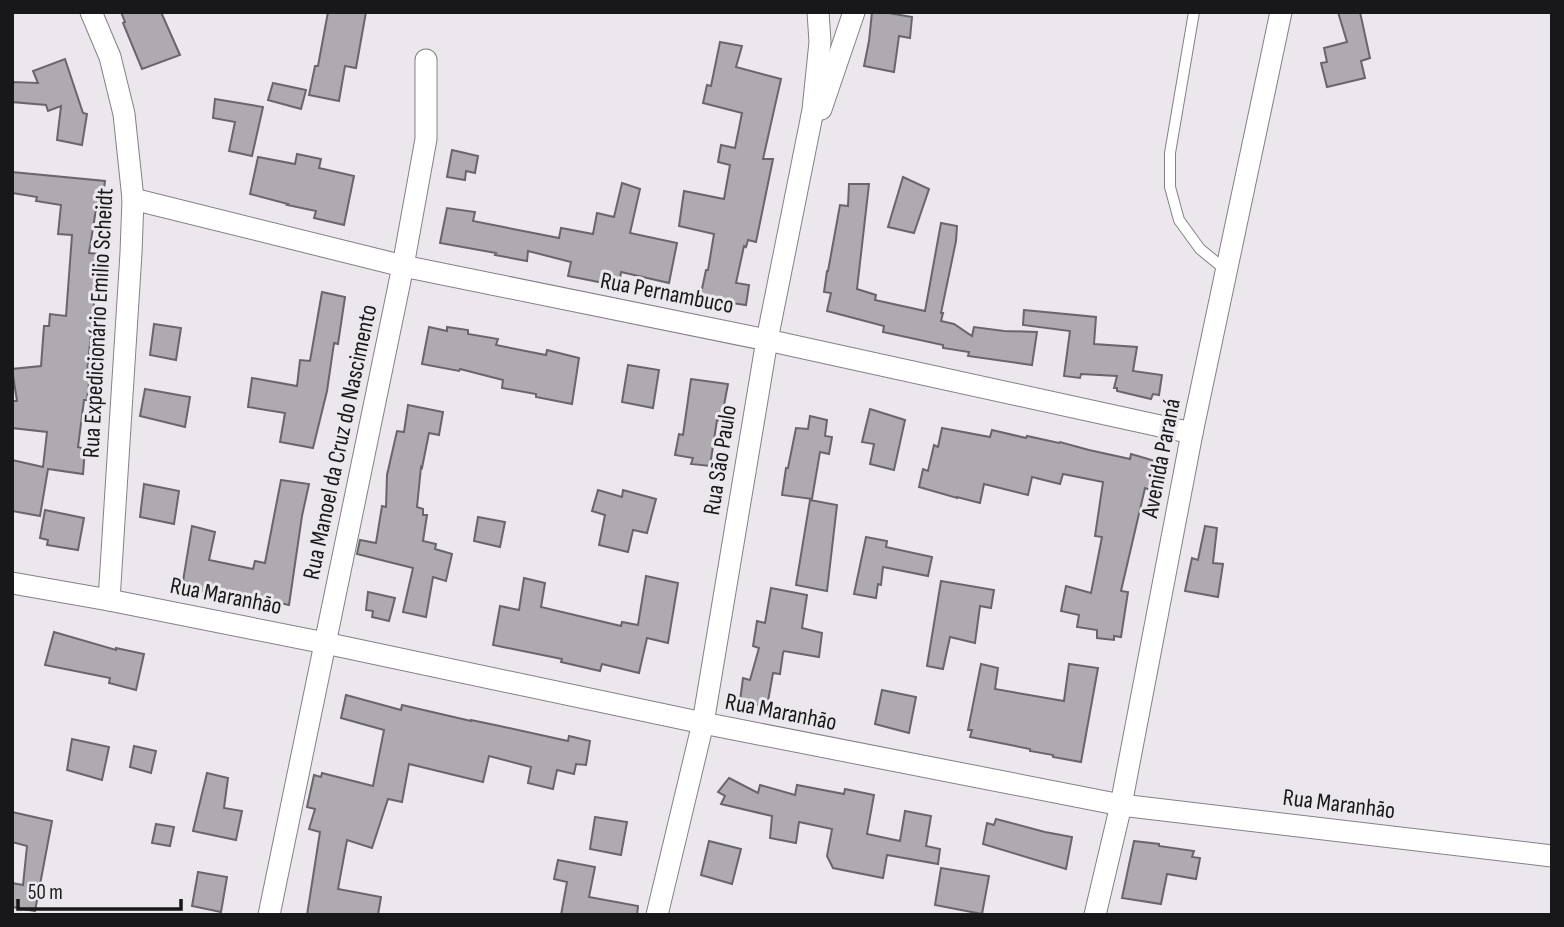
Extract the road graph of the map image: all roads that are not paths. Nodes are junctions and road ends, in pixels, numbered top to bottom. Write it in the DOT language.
graph roads {
  1 [pos="91,12"];
  2 [pos="818,12"];
  3 [pos="854,12"];
  4 [pos="1194,12"];
  5 [pos="1282,12"];
  6 [pos="426,60"];
  7 [pos="800,174"];
  8 [pos="133,199"];
  9 [pos="403,267"];
  10 [pos="1227,271"];
  11 [pos="767,340"];
  12 [pos="1192,433"];
  13 [pos="12,583"];
  14 [pos="109,600"];
  15 [pos="325,643"];
  16 [pos="703,723"];
  17 [pos="1121,805"];
  18 [pos="1550,855"];
  19 [pos="269,915"];
  20 [pos="657,915"];
  21 [pos="1095,915"];
  1 -- 8 [label="street, Rua Expedicionário Emilio Scheidt"];
  2 -- 7 [label="street, Rua São Paulo"];
  3 -- 7 [label="street"];
  4 -- 10 [label="lane"];
  5 -- 10 [label="street, Avenida Paraná"];
  6 -- 9 [label="street, Rua Manoel da Cruz do Nascimento"];
  7 -- 11 [label="street, Rua São Paulo"];
  8 -- 9 [label="street, Rua Pernambuco"];
  8 -- 14 [label="street, Rua Expedicionário Emilio Scheidt"];
  9 -- 11 [label="street, Rua Pernambuco"];
  9 -- 15 [label="street, Rua Manoel da Cruz do Nascimento"];
  10 -- 12 [label="street, Avenida Paraná"];
  11 -- 12 [label="street, Rua Pernambuco"];
  11 -- 16 [label="street, Rua São Paulo"];
  12 -- 17 [label="street, Avenida Paraná"];
  13 -- 14 [label="street, Rua Maranhão"];
  14 -- 15 [label="street, Rua Maranhão"];
  15 -- 16 [label="street, Rua Maranhão"];
  15 -- 19 [label="street, Rua Manoel da Cruz do Nascimento"];
  16 -- 17 [label="street, Rua Maranhão"];
  16 -- 20 [label="street, Rua São Paulo"];
  17 -- 18 [label="street, Rua Maranhão"];
  17 -- 21 [label="street, Avenida Paraná"];
}
